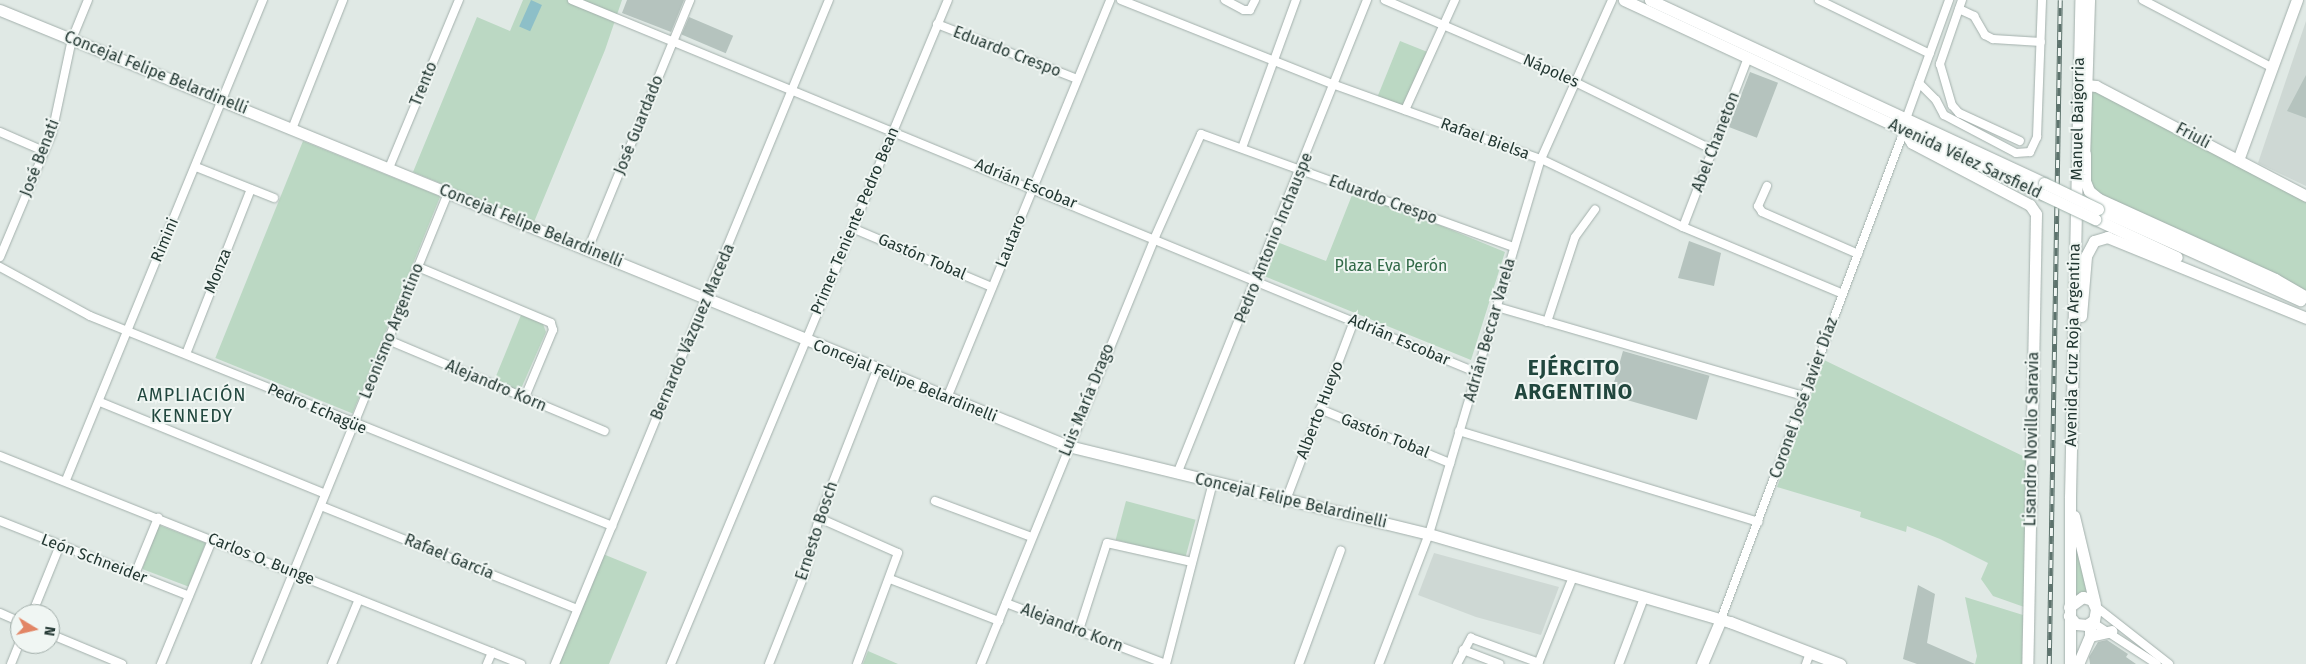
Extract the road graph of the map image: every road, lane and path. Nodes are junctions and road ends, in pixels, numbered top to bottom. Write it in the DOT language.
graph roads {
  1 [pos="88,0"];
  2 [pos="263,0"];
  3 [pos="343,0"];
  4 [pos="458,0"];
  5 [pos="572,0"];
  6 [pos="690,0"];
  7 [pos="829,0"];
  8 [pos="948,0"];
  9 [pos="1110,0"];
  10 [pos="1121,0"];
  11 [pos="1225,0"];
  12 [pos="1256,0"];
  13 [pos="1296,0"];
  14 [pos="1367,0"];
  15 [pos="1385,0"];
  16 [pos="1455,0"];
  17 [pos="1612,0"];
  18 [pos="1624,0"];
  19 [pos="1650,0"];
  20 [pos="1819,0"];
  21 [pos="1949,0"];
  22 [pos="1962,0"];
  23 [pos="2042,0"];
  24 [pos="2080,0"];
  25 [pos="2089,0"];
  26 [pos="2143,0"];
  27 [pos="2297,0"];
  28 [pos="1959,9"];
  29 [pos="0,10"];
  30 [pos="937,24"];
  31 [pos="1444,24"];
  32 [pos="72,39"];
  33 [pos="673,42"];
  34 [pos="2041,42"];
  35 [pos="1930,54"];
  36 [pos="1748,58"];
  37 [pos="1274,62"];
  38 [pos="2271,67"];
  39 [pos="1077,79"];
  40 [pos="1575,82"];
  41 [pos="1919,82"];
  42 [pos="2082,84"];
  43 [pos="1335,86"];
  44 [pos="793,89"];
  45 [pos="222,100"];
  46 [pos="1405,110"];
  47 [pos="1905,125"];
  48 [pos="292,129"];
  49 [pos="894,129"];
  50 [pos="0,132"];
  51 [pos="1196,138"];
  52 [pos="2020,141"];
  53 [pos="1242,148"];
  54 [pos="1713,150"];
  55 [pos="44,151"];
  56 [pos="2085,154"];
  57 [pos="1540,159"];
  58 [pos="2238,160"];
  59 [pos="196,166"];
  60 [pos="389,168"];
  61 [pos="1302,170"];
  62 [pos="1767,186"];
  63 [pos="1033,187"];
  64 [pos="251,189"];
  65 [pos="448,193"];
  66 [pos="2077,193"];
  67 [pos="2306,196"];
  68 [pos="274,198"];
  69 [pos="1595,209"];
  70 [pos="2097,214"];
  71 [pos="1683,226"];
  72 [pos="852,228"];
  73 [pos="1154,237"];
  74 [pos="1514,247"];
  75 [pos="588,249"];
  76 [pos="1858,254"];
  77 [pos="0,257"];
  78 [pos="0,267"];
  79 [pos="418,267"];
  80 [pos="1258,280"];
  81 [pos="992,286"];
  82 [pos="1843,294"];
  83 [pos="2306,297"];
  84 [pos="707,299"];
  85 [pos="2306,302"];
  86 [pos="1497,307"];
  87 [pos="2306,317"];
  88 [pos="1354,321"];
  89 [pos="1547,322"];
  90 [pos="128,331"];
  91 [pos="388,340"];
  92 [pos="805,340"];
  93 [pos="186,354"];
  94 [pos="877,370"];
  95 [pos="1478,373"];
  96 [pos="1804,396"];
  97 [pos="525,397"];
  98 [pos="947,398"];
  99 [pos="100,402"];
  100 [pos="1320,409"];
  101 [pos="2072,415"];
  102 [pos="354,424"];
  103 [pos="1460,430"];
  104 [pos="605,431"];
  105 [pos="1068,446"];
  106 [pos="0,456"];
  107 [pos="1450,463"];
  108 [pos="1177,474"];
  109 [pos="66,480"];
  110 [pos="1213,482"];
  111 [pos="325,494"];
  112 [pos="2070,497"];
  113 [pos="1286,500"];
  114 [pos="935,501"];
  115 [pos="320,506"];
  116 [pos="158,518"];
  117 [pos="819,518"];
  118 [pos="0,521"];
  119 [pos="1758,522"];
  120 [pos="612,526"];
  121 [pos="1429,534"];
  122 [pos="1032,538"];
  123 [pos="212,540"];
  124 [pos="60,545"];
  125 [pos="1341,550"];
  126 [pos="1192,562"];
  127 [pos="294,572"];
  128 [pos="135,574"];
  129 [pos="1573,577"];
  130 [pos="890,579"];
  131 [pos="189,596"];
  132 [pos="1644,598"];
  133 [pos="359,599"];
  134 [pos="1006,603"];
  135 [pos="36,604"];
  136 [pos="2095,605"];
  137 [pos="577,609"];
  138 [pos="2069,612"];
  139 [pos="1721,619"];
  140 [pos="999,621"];
  141 [pos="2091,623"];
  142 [pos="1079,630"];
  143 [pos="2111,631"];
  144 [pos="2090,636"];
  145 [pos="60,638"];
  146 [pos="1463,650"];
  147 [pos="492,652"];
  148 [pos="1810,653"];
  149 [pos="1538,663"];
  150 [pos="122,664"];
  151 [pos="161,664"];
  152 [pos="256,664"];
  153 [pos="332,664"];
  154 [pos="487,664"];
  155 [pos="521,664"];
  156 [pos="555,664"];
  157 [pos="672,664"];
  158 [pos="769,664"];
  159 [pos="857,664"];
  160 [pos="982,664"];
  161 [pos="1166,664"];
  162 [pos="1299,664"];
  163 [pos="1379,664"];
  164 [pos="1457,664"];
  165 [pos="1499,664"];
  166 [pos="1619,664"];
  167 [pos="1702,664"];
  168 [pos="1806,664"];
  169 [pos="1840,664"];
  170 [pos="2028,664"];
  171 [pos="2070,664"];
  172 [pos="2078,664"];
  173 [pos="2156,664"];
  174 [pos="2169,664"];
  1 -- 32 [label="street, José Benati"];
  2 -- 45 [label="street, Rimini"];
  3 -- 48 [label="street"];
  4 -- 60 [label="street, Trento"];
  5 -- 33 [label="street, Adrián Escobar"];
  6 -- 33 [label="street, José Guardado"];
  7 -- 44 [label="street, Bernardo Vázquez Maceda"];
  8 -- 30 [label="street, Primer Teniente Pedro Bean"];
  9 -- 39 [label="street, Lautaro"];
  10 -- 37 [label="street, Rafael Bielsa"];
  11 -- 12 [label="street"];
  13 -- 37 [label="street"];
  14 -- 43 [label="street, Pedro Antonio Inchauspe"];
  15 -- 31 [label="street, Nápoles"];
  16 -- 31 [label="street"];
  17 -- 40 [label="street, Adrián Beccar Varela"];
  18 -- 36 [label="main road, Avenida Vélez Sarsfield"];
  19 -- 47 [label="main road, Avenida Vélez Sarsfield"];
  20 -- 35 [label="street"];
  21 -- 35 [label="street, Coronel José Javier Díaz"];
  22 -- 28 [label="street"];
  23 -- 34 [label="street"];
  24 -- 42 [label="main road, Manuel Baigorria"];
  25 -- 42 [label="main road, Manuel Baigorria"];
  26 -- 38 [label="street"];
  27 -- 38 [label="main road"];
  28 -- 34 [label="street"];
  28 -- 52 [label="street"];
  29 -- 32 [label="main road, Concejal Felipe Belardinelli"];
  30 -- 39 [label="street, Eduardo Crespo"];
  30 -- 49 [label="street, Primer Teniente Pedro Bean"];
  31 -- 40 [label="street, Nápoles"];
  31 -- 46 [label="street"];
  32 -- 45 [label="main road, Concejal Felipe Belardinelli"];
  32 -- 55 [label="street, José Benati"];
  33 -- 44 [label="street, Adrián Escobar"];
  33 -- 75 [label="street, José Guardado"];
  34 -- 41 [label="street"];
  35 -- 41 [label="street, Coronel José Javier Díaz"];
  36 -- 47 [label="main road, Avenida Vélez Sarsfield"];
  36 -- 54 [label="street, Abel Chaneton"];
  37 -- 43 [label="street, Rafael Bielsa"];
  37 -- 53 [label="street"];
  38 -- 58 [label="main road"];
  39 -- 63 [label="street, Lautaro"];
  40 -- 54 [label="street, Nápoles"];
  40 -- 57 [label="street, Adrián Beccar Varela"];
  41 -- 47 [label="street, Coronel José Javier Díaz"];
  42 -- 56 [label="main road, Manuel Baigorria"];
  42 -- 58 [label="main road, Friuli"];
  42 -- 66 [label="main road, Manuel Baigorria"];
  43 -- 46 [label="street, Rafael Bielsa"];
  43 -- 61 [label="street, Pedro Antonio Inchauspe"];
  44 -- 49 [label="street, Adrián Escobar"];
  44 -- 84 [label="street, Bernardo Vázquez Maceda"];
  45 -- 48 [label="main road, Concejal Felipe Belardinelli"];
  45 -- 59 [label="street, Rimini"];
  46 -- 57 [label="street, Rafael Bielsa"];
  47 -- 70 [label="main road, Avenida Vélez Sarsfield, bridge"];
  47 -- 76 [label="street, Coronel José Javier Díaz"];
  47 -- 170 [label="main road, Lisandro Novillo Saravia"];
  48 -- 60 [label="main road, Concejal Felipe Belardinelli"];
  49 -- 63 [label="street, Adrián Escobar"];
  49 -- 72 [label="street, Primer Teniente Pedro Bean"];
  50 -- 55 [label="street"];
  51 -- 53 [label="street, Eduardo Crespo"];
  51 -- 73 [label="street, Luis María Drago"];
  53 -- 61 [label="street, Eduardo Crespo"];
  54 -- 71 [label="street, Abel Chaneton"];
  55 -- 77 [label="street, José Benati"];
  56 -- 66 [label="main road, Manuel Baigorria"];
  56 -- 83 [label="main road"];
  57 -- 71 [label="street, Rafael Bielsa"];
  57 -- 74 [label="street, Adrián Beccar Varela"];
  58 -- 67 [label="main road, Friuli"];
  59 -- 64 [label="street"];
  59 -- 90 [label="street, Rimini"];
  60 -- 65 [label="main road, Concejal Felipe Belardinelli"];
  61 -- 74 [label="street, Eduardo Crespo"];
  61 -- 80 [label="street, Pedro Antonio Inchauspe"];
  62 -- 76 [label="street"];
  63 -- 73 [label="street, Adrián Escobar"];
  63 -- 81 [label="street, Lautaro"];
  64 -- 68 [label="street"];
  64 -- 93 [label="street, Monza"];
  65 -- 75 [label="main road, Concejal Felipe Belardinelli"];
  65 -- 79 [label="street, Leonismo Argentino"];
  66 -- 101 [label="main road, Avenida Cruz Roja Argentina"];
  69 -- 89 [label="street"];
  70 -- 85 [label="main road, Avenida Vélez Sarsfield"];
  70 -- 87 [label="main road, Avenida Vélez Sarsfield"];
  71 -- 82 [label="street, Rafael Bielsa"];
  72 -- 81 [label="street, Gastón Tobal"];
  72 -- 92 [label="street, Primer Teniente Pedro Bean"];
  73 -- 80 [label="street, Adrián Escobar"];
  73 -- 105 [label="street, Luis María Drago"];
  74 -- 86 [label="street, Adrián Beccar Varela"];
  75 -- 84 [label="main road, Concejal Felipe Belardinelli"];
  76 -- 82 [label="street, Coronel José Javier Díaz"];
  78 -- 90 [label="street, Pedro Echagüe"];
  79 -- 91 [label="street, Leonismo Argentino"];
  79 -- 97 [label="street"];
  80 -- 88 [label="street, Adrián Escobar"];
  80 -- 108 [label="street, Pedro Antonio Inchauspe"];
  81 -- 98 [label="street, Lautaro"];
  82 -- 96 [label="street, Coronel José Javier Díaz"];
  84 -- 92 [label="main road, Concejal Felipe Belardinelli"];
  84 -- 120 [label="street, Bernardo Vázquez Maceda"];
  86 -- 89 [label="street"];
  86 -- 95 [label="street, Adrián Beccar Varela"];
  87 -- 101 [label="main road"];
  88 -- 95 [label="street, Adrián Escobar"];
  88 -- 100 [label="street, Alberto Hueyo"];
  89 -- 96 [label="street"];
  90 -- 93 [label="street, Pedro Echagüe"];
  90 -- 99 [label="street, Rimini"];
  91 -- 97 [label="street, Alejandro Korn"];
  91 -- 102 [label="street, Leonismo Argentino"];
  92 -- 94 [label="main road, Concejal Felipe Belardinelli"];
  92 -- 157 [label="street, Primer Teniente Pedro Bean"];
  93 -- 102 [label="street, Pedro Echagüe"];
  94 -- 98 [label="main road, Concejal Felipe Belardinelli"];
  94 -- 117 [label="street, Ernesto Bosch"];
  95 -- 103 [label="street, Adrián Beccar Varela"];
  96 -- 119 [label="street, Coronel José Javier Díaz"];
  97 -- 104 [label="street, Alejandro Korn"];
  98 -- 105 [label="main road, Concejal Felipe Belardinelli"];
  99 -- 109 [label="street, Rimini"];
  99 -- 111 [label="street"];
  100 -- 107 [label="street, Gastón Tobal"];
  100 -- 113 [label="street, Alberto Hueyo"];
  101 -- 112 [label="main road, Avenida Cruz Roja Argentina"];
  102 -- 111 [label="street, Leonismo Argentino"];
  102 -- 120 [label="street, Pedro Echagüe"];
  103 -- 107 [label="street, Adrián Beccar Varela"];
  103 -- 119 [label="street"];
  105 -- 108 [label="main road, Concejal Felipe Belardinelli"];
  105 -- 122 [label="street, Luis María Drago"];
  106 -- 109 [label="street, Carlos O. Bunge"];
  107 -- 121 [label="street, Adrián Beccar Varela"];
  108 -- 110 [label="main road, Concejal Felipe Belardinelli"];
  109 -- 116 [label="street, Carlos O. Bunge"];
  110 -- 113 [label="main road, Concejal Felipe Belardinelli"];
  110 -- 126 [label="street"];
  111 -- 115 [label="street, Leonismo Argentino"];
  112 -- 136 [label="main road, Avenida Cruz Roja Argentina"];
  112 -- 138 [label="main road, Avenida Cruz Roja Argentina"];
  113 -- 121 [label="main road, Concejal Felipe Belardinelli"];
  114 -- 122 [label="street"];
  115 -- 127 [label="street, Leonismo Argentino"];
  115 -- 137 [label="street, Rafael García"];
  116 -- 123 [label="street, Carlos O. Bunge"];
  116 -- 128 [label="street"];
  117 -- 130 [label="street"];
  117 -- 158 [label="street, Ernesto Bosch"];
  118 -- 124 [label="street, León Schneider"];
  119 -- 139 [label="street, Coronel José Javier Díaz"];
  120 -- 137 [label="street, Bernardo Vázquez Maceda"];
  121 -- 129 [label="main road, Concejal Felipe Belardinelli"];
  121 -- 163 [label="street, Adrián Beccar Varela"];
  122 -- 134 [label="street, Luis María Drago"];
  123 -- 127 [label="street, Carlos O. Bunge"];
  123 -- 131 [label="street"];
  124 -- 128 [label="street, León Schneider"];
  124 -- 135 [label="street"];
  125 -- 162 [label="street"];
  126 -- 142 [label="street"];
  126 -- 161 [label="street"];
  127 -- 133 [label="street, Carlos O. Bunge"];
  127 -- 152 [label="street, Leonismo Argentino"];
  128 -- 131 [label="street, León Schneider"];
  129 -- 132 [label="main road, Concejal Felipe Belardinelli"];
  129 -- 149 [label="street"];
  130 -- 140 [label="street, Alejandro Korn"];
  130 -- 159 [label="street"];
  131 -- 151 [label="street"];
  132 -- 139 [label="main road, Concejal Felipe Belardinelli"];
  132 -- 166 [label="street"];
  133 -- 147 [label="street, Carlos O. Bunge"];
  133 -- 153 [label="street"];
  134 -- 140 [label="street, Luis María Drago"];
  134 -- 142 [label="street, Alejandro Korn"];
  136 -- 138 [label="main road"];
  136 -- 141 [label="main road"];
  136 -- 174 [label="street"];
  137 -- 156 [label="street, Bernardo Vázquez Maceda"];
  138 -- 141 [label="main road"];
  138 -- 171 [label="main road, Avenida Cruz Roja Argentina"];
  139 -- 148 [label="main road, Concejal Felipe Belardinelli"];
  139 -- 167 [label="main road, Coronel José Javier Díaz"];
  140 -- 160 [label="street, Luis María Drago"];
  141 -- 143 [label="street"];
  141 -- 144 [label="main road"];
  142 -- 161 [label="street, Alejandro Korn"];
  143 -- 144 [label="main road"];
  143 -- 173 [label="street"];
  144 -- 172 [label="main road"];
  145 -- 150 [label="street"];
  146 -- 149 [label="street"];
  146 -- 164 [label="street"];
  146 -- 165 [label="street"];
  147 -- 154 [label="street"];
  147 -- 155 [label="street, Carlos O. Bunge"];
  148 -- 168 [label="street"];
  148 -- 169 [label="main road, Concejal Felipe Belardinelli"];
}
